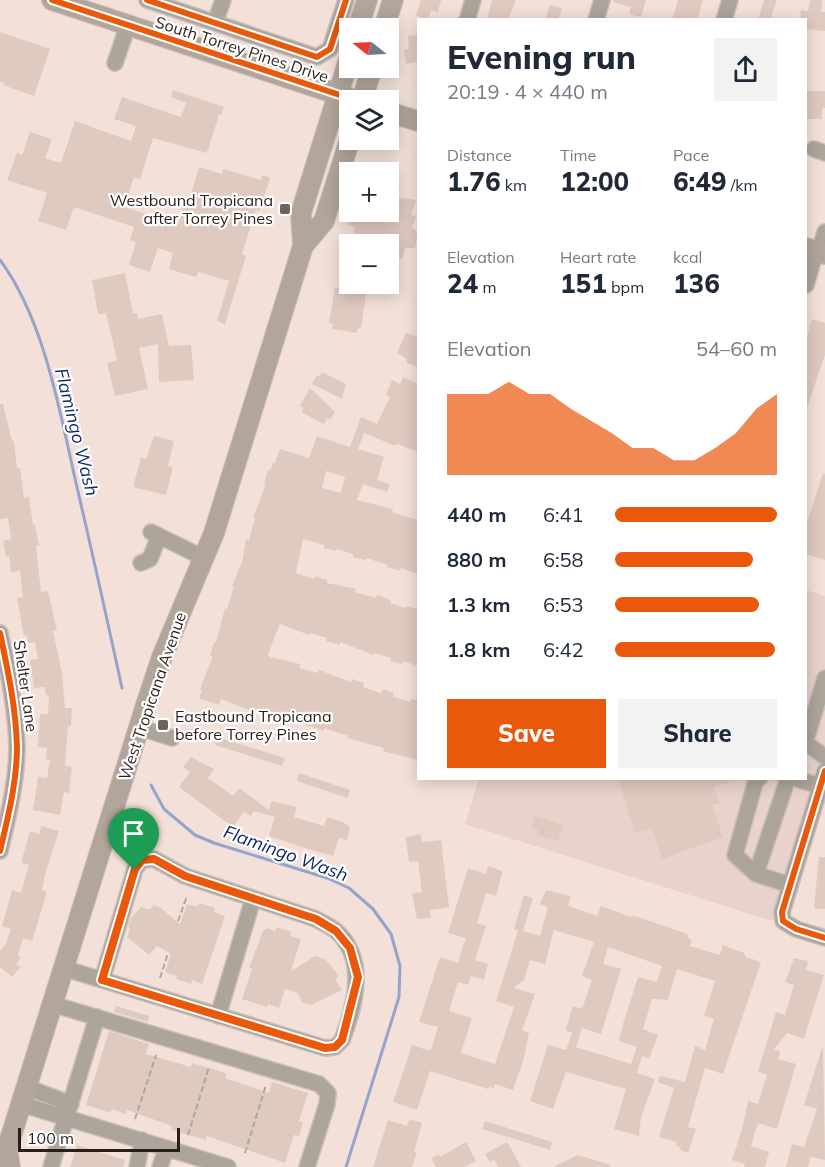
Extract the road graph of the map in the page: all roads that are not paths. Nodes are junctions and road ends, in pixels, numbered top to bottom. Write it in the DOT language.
graph roads {
  1 [pos="52,0"];
  2 [pos="147,0"];
  3 [pos="223,0"];
  4 [pos="346,0"];
  5 [pos="367,0"];
  6 [pos="393,0"];
  7 [pos="473,0"];
  8 [pos="602,0"];
  9 [pos="730,0"];
  10 [pos="361,18"];
  11 [pos="387,18"];
  12 [pos="468,18"];
  13 [pos="597,18"];
  14 [pos="725,18"];
  15 [pos="215,23"];
  16 [pos="128,26"];
  17 [pos="115,63"];
  18 [pos="339,96"];
  19 [pos="399,115"];
  20 [pos="339,116"];
  21 [pos="417,121"];
  22 [pos="347,150"];
  23 [pos="825,232"];
  24 [pos="303,246"];
  25 [pos="816,251"];
  26 [pos="808,290"];
  27 [pos="204,558"];
  28 [pos="141,563"];
  29 [pos="0,633"];
  30 [pos="825,678"];
  31 [pos="138,728"];
  32 [pos="172,738"];
  33 [pos="807,738"];
  34 [pos="807,742"];
  35 [pos="825,757"];
  36 [pos="807,778"];
  37 [pos="823,778"];
  38 [pos="756,780"];
  39 [pos="790,780"];
  40 [pos="0,851"];
  41 [pos="756,874"];
  42 [pos="790,885"];
  43 [pos="254,899"];
  44 [pos="825,938"];
  45 [pos="63,968"];
  46 [pos="102,980"];
  47 [pos="52,1004"];
  48 [pos="218,1016"];
  49 [pos="97,1017"];
  50 [pos="23,1096"];
  51 [pos="69,1111"];
  52 [pos="142,1140"];
  53 [pos="166,1148"];
  54 [pos="6,1158"];
  55 [pos="51,1167"];
  56 [pos="137,1167"];
  57 [pos="160,1167"];
  58 [pos="228,1167"];
  59 [pos="307,1167"];
  1 -- 16 [label="main road, South Torrey Pines Drive"];
  2 -- 15 [label="street"];
  3 -- 15 [label="street"];
  4 -- 15 [label="street"];
  5 -- 10 [label="main road"];
  6 -- 11 [label="main road"];
  7 -- 12 [label="street"];
  8 -- 13 [label="street"];
  9 -- 14 [label="street"];
  16 -- 17 [label="street"];
  16 -- 18 [label="main road, South Torrey Pines Drive"];
  19 -- 21 [label="main road"];
  20 -- 24 [label="main road, West Tropicana Avenue"];
  22 -- 24 [label="main road, West Tropicana Avenue"];
  23 -- 25 [label="street"];
  24 -- 27 [label="main road, West Tropicana Avenue"];
  25 -- 26 [label="street"];
  27 -- 28 [label="street"];
  27 -- 31 [label="main road, West Tropicana Avenue"];
  29 -- 40 [label="street, Shelter Lane"];
  30 -- 33 [label="street"];
  31 -- 32 [label="street"];
  31 -- 45 [label="main road, West Tropicana Avenue"];
  34 -- 35 [label="street"];
  36 -- 37 [label="street"];
  37 -- 42 [label="street"];
  38 -- 41 [label="street"];
  39 -- 41 [label="street"];
  41 -- 42 [label="street"];
  42 -- 44 [label="street"];
  43 -- 46 [label="street"];
  43 -- 48 [label="street"];
  43 -- 48 [label="street"];
  45 -- 46 [label="street"];
  45 -- 47 [label="main road, West Tropicana Avenue"];
  46 -- 48 [label="street"];
  47 -- 49 [label="street"];
  47 -- 50 [label="main road, West Tropicana Avenue"];
  49 -- 51 [label="street"];
  49 -- 59 [label="street"];
  50 -- 51 [label="street"];
  50 -- 54 [label="main road, West Tropicana Avenue"];
  51 -- 52 [label="street"];
  51 -- 55 [label="street"];
  52 -- 53 [label="street"];
  52 -- 56 [label="street"];
  53 -- 57 [label="street"];
  53 -- 58 [label="street"];
}
